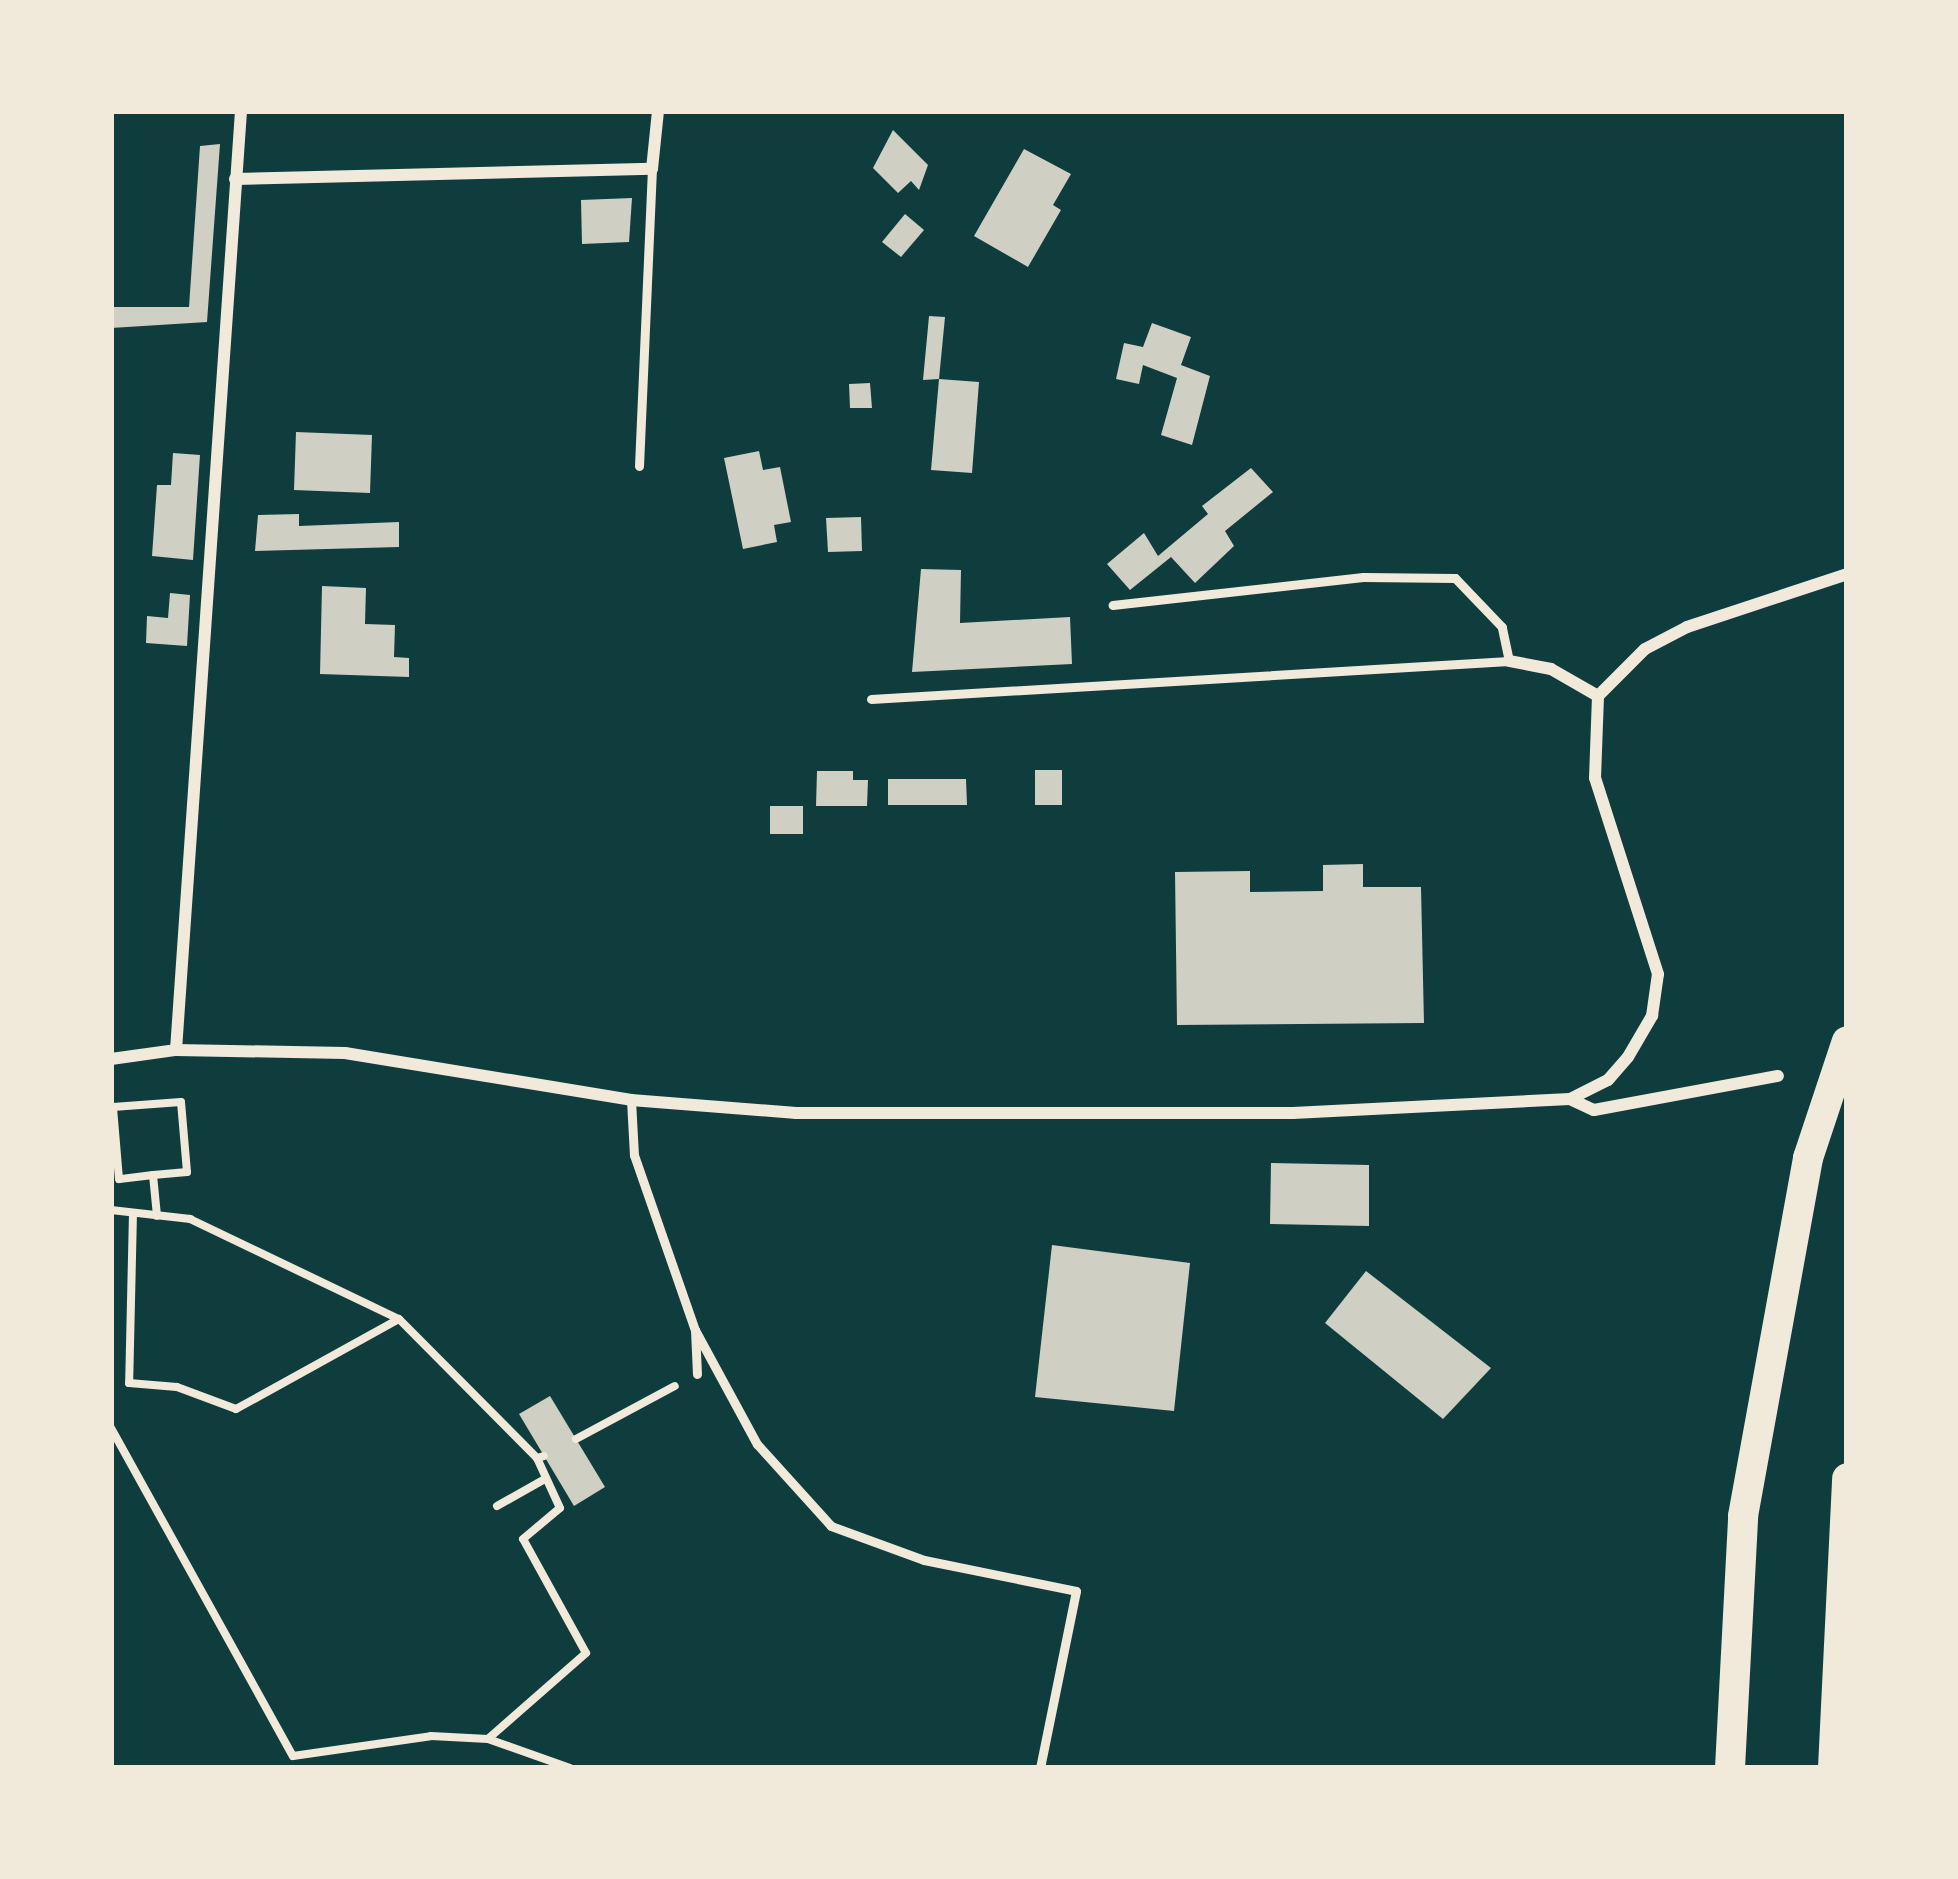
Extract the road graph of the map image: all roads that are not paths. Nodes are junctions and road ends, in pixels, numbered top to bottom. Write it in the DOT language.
graph roads {
  1 [pos="241,111"];
  2 [pos="658,111"];
  3 [pos="652,169"];
  4 [pos="235,178"];
  5 [pos="638,466"];
  6 [pos="1847,574"];
  7 [pos="1113,605"];
  8 [pos="1509,661"];
  9 [pos="1598,696"];
  10 [pos="871,699"];
  11 [pos="1847,1041"];
  12 [pos="176,1050"];
  13 [pos="111,1059"];
  14 [pos="1778,1076"];
  15 [pos="1570,1099"];
  16 [pos="631,1100"];
  17 [pos="695,1330"];
  18 [pos="698,1374"];
  19 [pos="1847,1478"];
  20 [pos="1040,1768"];
  21 [pos="1730,1768"];
  22 [pos="1833,1768"];
  1 -- 4 [label="street"];
  2 -- 3 [label="street"];
  3 -- 4 [label="street"];
  3 -- 5 [label="lane"];
  4 -- 12 [label="street"];
  6 -- 9 [label="street"];
  7 -- 8 [label="lane"];
  8 -- 9 [label="street"];
  8 -- 10 [label="lane"];
  9 -- 15 [label="street"];
  11 -- 21 [label="main road"];
  12 -- 13 [label="street"];
  12 -- 16 [label="street"];
  14 -- 15 [label="street"];
  15 -- 16 [label="street"];
  16 -- 17 [label="lane"];
  17 -- 18 [label="lane"];
  17 -- 20 [label="lane"];
  19 -- 22 [label="main road"];
}
